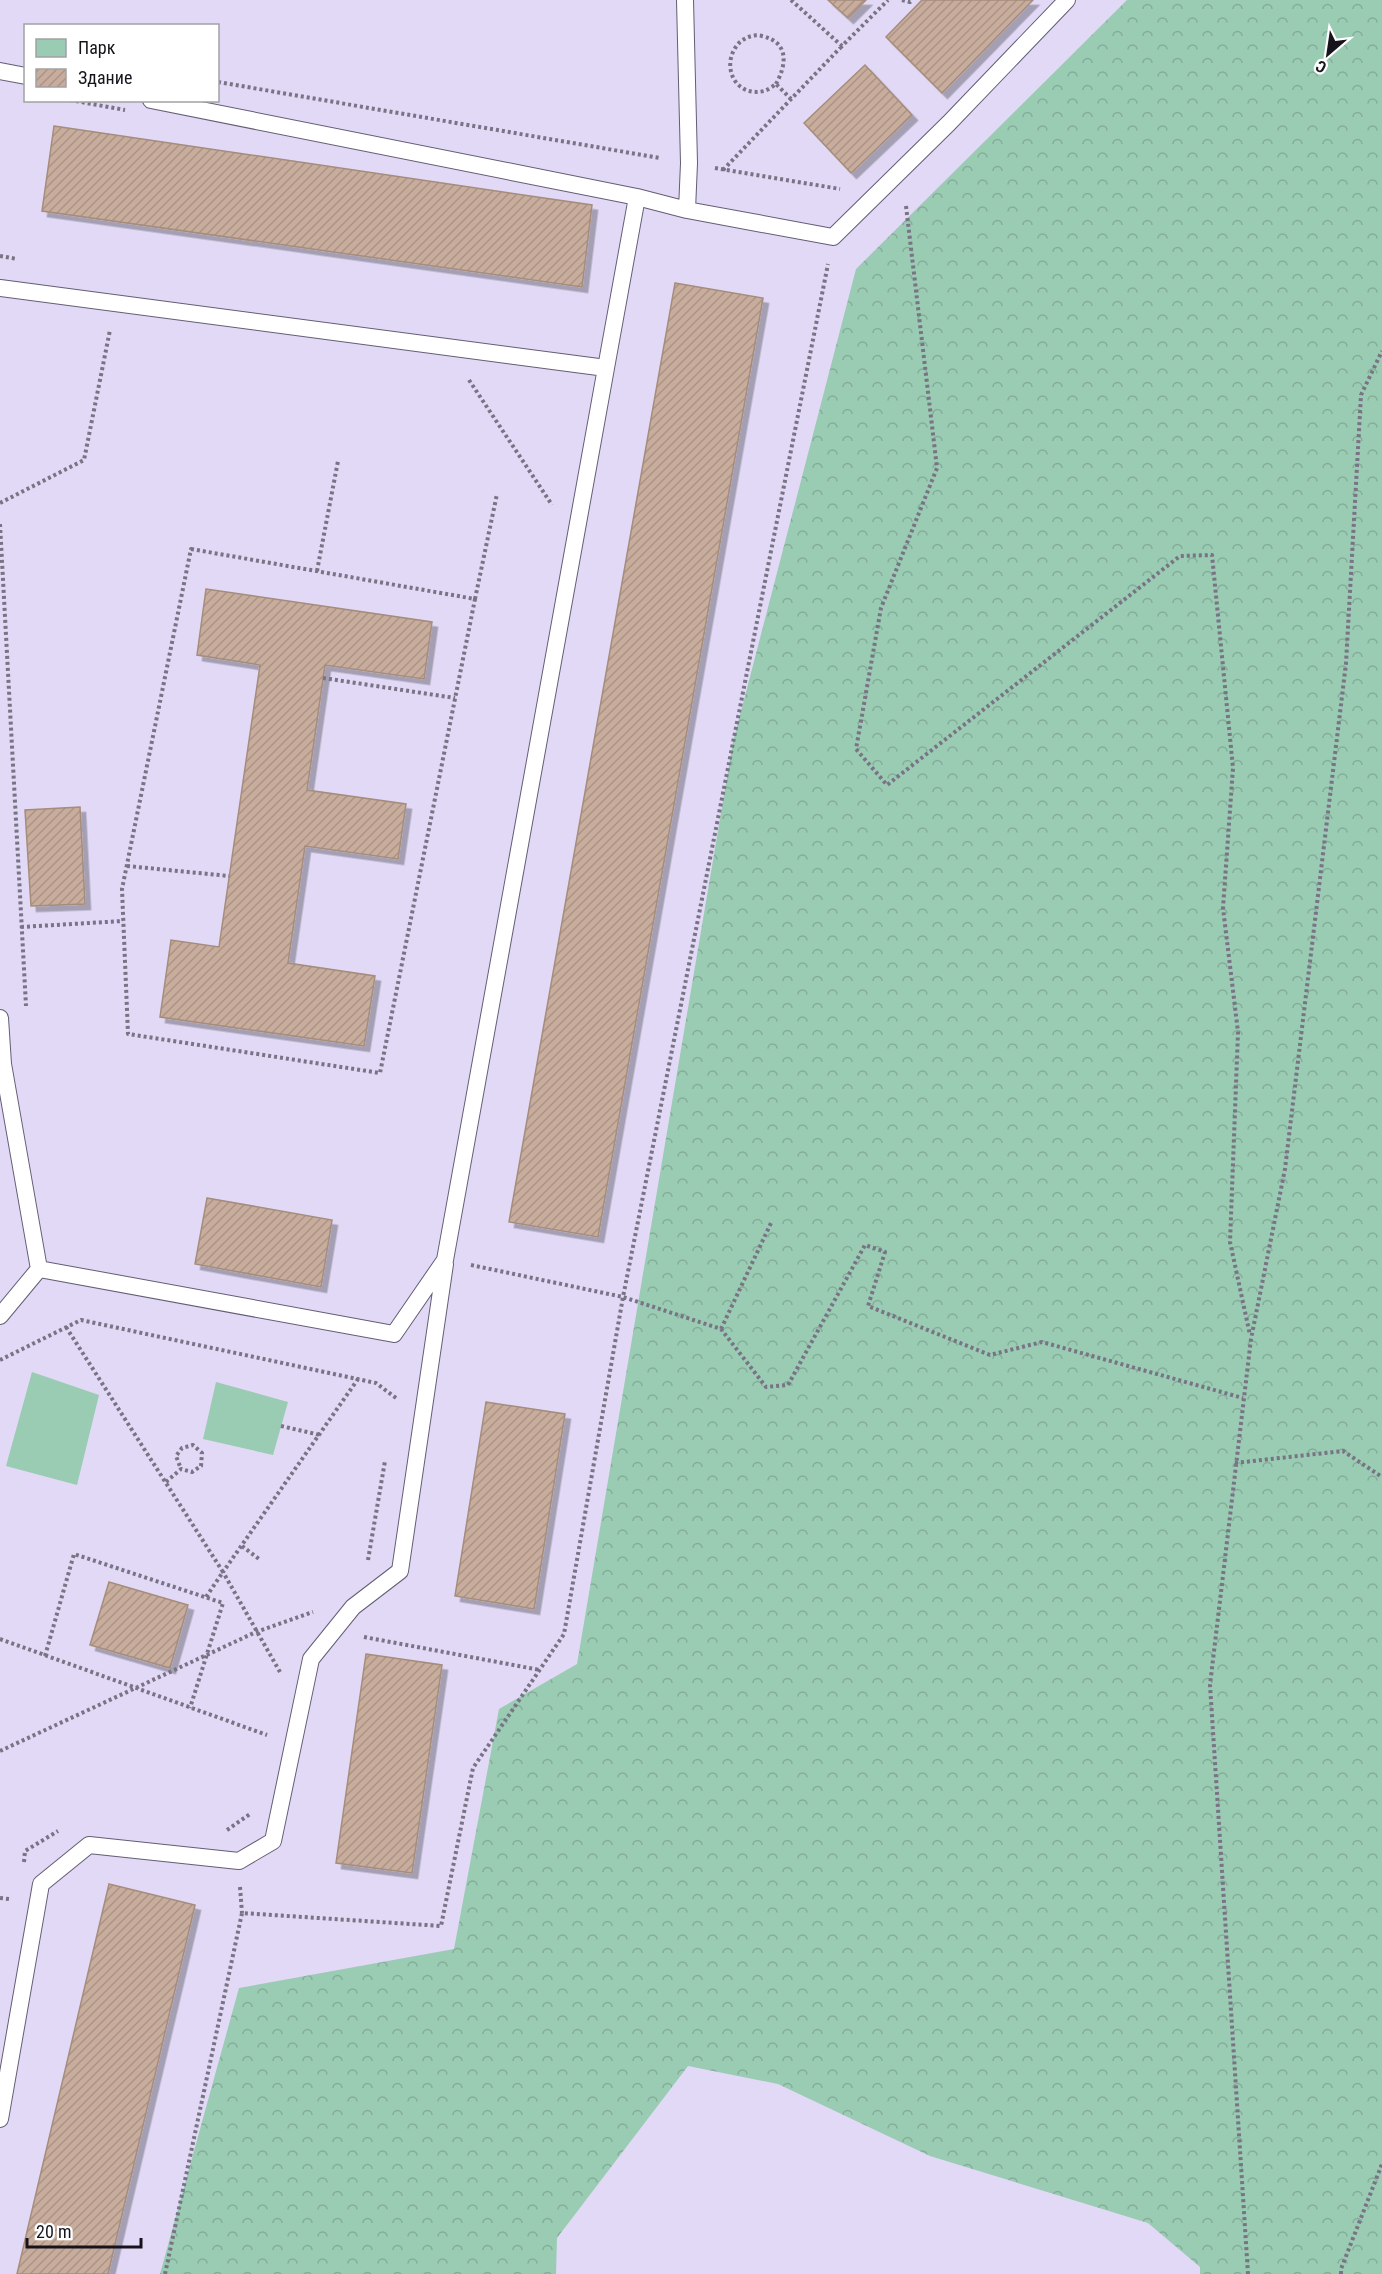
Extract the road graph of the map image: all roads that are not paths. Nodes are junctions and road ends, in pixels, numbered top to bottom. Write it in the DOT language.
graph roads {
  1 [pos="685,0"];
  2 [pos="1067,0"];
  3 [pos="0,71"];
  4 [pos="24,76"];
  5 [pos="161,102"];
  6 [pos="637,197"];
  7 [pos="687,210"];
  8 [pos="0,288"];
  9 [pos="606,368"];
  10 [pos="0,1018"];
  11 [pos="1,1064"];
  12 [pos="445,1260"];
  13 [pos="39,1269"];
  14 [pos="0,1316"];
  15 [pos="0,2119"];
  1 -- 7 [label="lane"];
  2 -- 7 [label="lane"];
  3 -- 4 [label="lane"];
  5 -- 6 [label="lane"];
  6 -- 7 [label="lane"];
  6 -- 9 [label="lane"];
  8 -- 9 [label="lane"];
  9 -- 12 [label="lane"];
  10 -- 11 [label="lane"];
  11 -- 13 [label="lane"];
  12 -- 13 [label="lane"];
  12 -- 15 [label="lane"];
  13 -- 14 [label="lane"];
}
